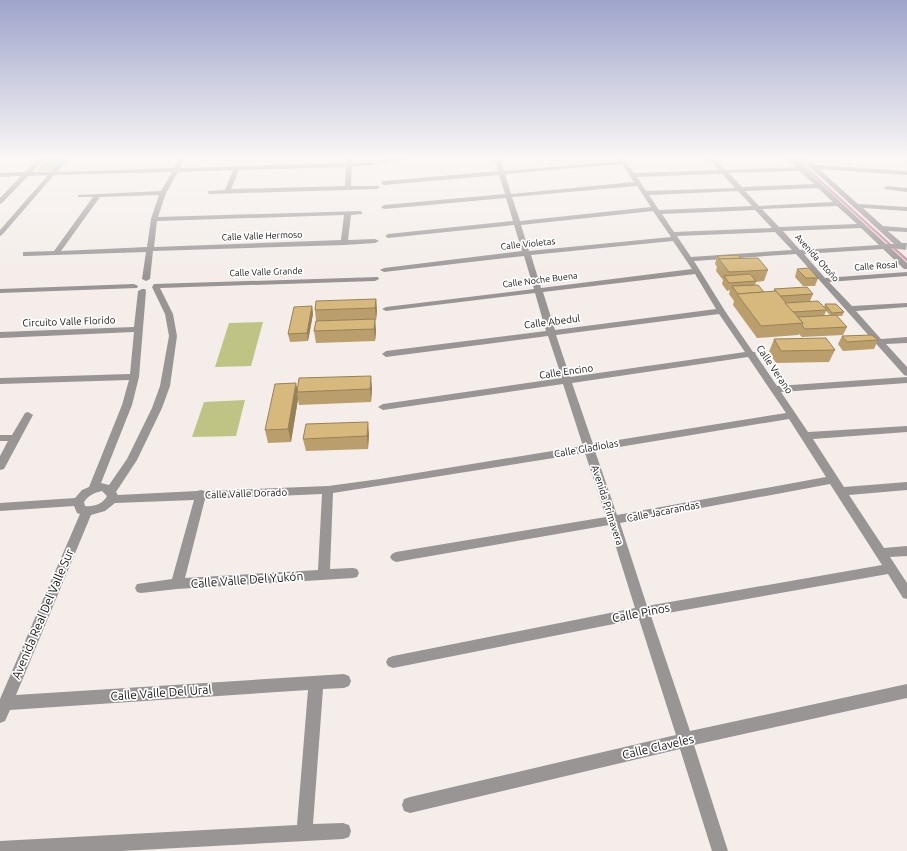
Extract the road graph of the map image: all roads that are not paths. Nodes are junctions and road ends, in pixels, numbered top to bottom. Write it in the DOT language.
graph roads {
  1 [pos="32,198"];
  2 [pos="96,198"];
  3 [pos="161,198"];
  4 [pos="489,198"];
  5 [pos="509,198"];
  6 [pos="647,198"];
  7 [pos="748,198"];
  8 [pos="832,198"];
  9 [pos="848,198"];
  10 [pos="839,204"];
  11 [pos="857,206"];
  12 [pos="384,207"];
  13 [pos="756,207"];
  14 [pos="907,209"];
  15 [pos="656,211"];
  16 [pos="348,213"];
  17 [pos="360,213"];
  18 [pos="154,219"];
  19 [pos="518,224"];
  20 [pos="862,226"];
  21 [pos="882,228"];
  22 [pos="778,229"];
  23 [pos="907,230"];
  24 [pos="0,234"];
  25 [pos="388,236"];
  26 [pos="674,237"];
  27 [pos="344,242"];
  28 [pos="375,242"];
  29 [pos="907,245"];
  30 [pos="892,246"];
  31 [pos="150,249"];
  32 [pos="56,252"];
  33 [pos="907,252"];
  34 [pos="527,253"];
  35 [pos="799,253"];
  36 [pos="26,254"];
  37 [pos="689,259"];
  38 [pos="907,267"];
  39 [pos="384,270"];
  40 [pos="697,271"];
  41 [pos="907,274"];
  42 [pos="375,278"];
  43 [pos="146,279"];
  44 [pos="823,280"];
  45 [pos="156,287"];
  46 [pos="138,289"];
  47 [pos="0,291"];
  48 [pos="538,291"];
  49 [pos="907,305"];
  50 [pos="386,309"];
  51 [pos="850,309"];
  52 [pos="721,311"];
  53 [pos="139,329"];
  54 [pos="551,332"];
  55 [pos="0,335"];
  56 [pos="907,340"];
  57 [pos="878,342"];
  58 [pos="386,354"];
  59 [pos="752,354"];
  60 [pos="907,373"];
  61 [pos="134,377"];
  62 [pos="907,380"];
  63 [pos="0,381"];
  64 [pos="567,382"];
  65 [pos="775,389"];
  66 [pos="383,407"];
  67 [pos="28,415"];
  68 [pos="792,415"];
  69 [pos="907,429"];
  70 [pos="805,436"];
  71 [pos="0,438"];
  72 [pos="16,438"];
  73 [pos="589,448"];
  74 [pos="0,466"];
  75 [pos="834,479"];
  76 [pos="380,483"];
  77 [pos="907,486"];
  78 [pos="94,488"];
  79 [pos="328,490"];
  80 [pos="842,491"];
  81 [pos="201,494"];
  82 [pos="112,495"];
  83 [pos="0,507"];
  84 [pos="82,507"];
  85 [pos="613,520"];
  86 [pos="907,551"];
  87 [pos="880,553"];
  88 [pos="396,557"];
  89 [pos="890,569"];
  90 [pos="353,573"];
  91 [pos="324,574"];
  92 [pos="177,584"];
  93 [pos="141,588"];
  94 [pos="907,594"];
  95 [pos="643,612"];
  96 [pos="393,662"];
  97 [pos="344,681"];
  98 [pos="316,683"];
  99 [pos="907,691"];
  100 [pos="6,703"];
  101 [pos="0,716"];
  102 [pos="685,740"];
  103 [pos="410,805"];
  104 [pos="343,831"];
  105 [pos="304,834"];
  106 [pos="0,849"];
  107 [pos="720,851"];
  1 -- 24 [label="street"];
  2 -- 32 [label="street"];
  3 -- 18 [label="street"];
  4 -- 12 [label="street"];
  5 -- 19 [label="street, Avenida Primavera"];
  6 -- 15 [label="street, Calle Verano"];
  7 -- 13 [label="street, Avenida Otoño"];
  8 -- 10 [label="street"];
  9 -- 11 [label="street"];
  10 -- 13 [label="street"];
  10 -- 20 [label="street"];
  11 -- 14 [label="street"];
  11 -- 21 [label="street"];
  13 -- 15 [label="street"];
  13 -- 22 [label="street, Avenida Otoño"];
  15 -- 19 [label="street"];
  15 -- 26 [label="street, Calle Verano"];
  16 -- 17 [label="street, Calle Valle Hermoso"];
  16 -- 18 [label="street, Calle Valle Hermoso"];
  16 -- 27 [label="street"];
  18 -- 31 [label="street"];
  19 -- 25 [label="street"];
  19 -- 34 [label="street, Avenida Primavera"];
  20 -- 22 [label="street, Calle Violetas"];
  20 -- 30 [label="street"];
  21 -- 23 [label="street"];
  21 -- 30 [label="street"];
  22 -- 26 [label="street, Calle Violetas"];
  22 -- 35 [label="street, Avenida Otoño"];
  26 -- 34 [label="street, Calle Violetas"];
  26 -- 37 [label="street, Calle Verano"];
  27 -- 28 [label="street, Calle Valle Hermoso"];
  27 -- 31 [label="street, Calle Valle Hermoso"];
  29 -- 30 [label="street"];
  30 -- 33 [label="street"];
  30 -- 35 [label="street"];
  30 -- 38 [label="street"];
  31 -- 32 [label="street, Calle Valle Hermoso"];
  31 -- 43 [label="street"];
  32 -- 36 [label="street, Calle Valle Hermoso"];
  34 -- 39 [label="street, Calle Violetas"];
  34 -- 48 [label="street, Avenida Primavera"];
  35 -- 37 [label="street"];
  35 -- 44 [label="street, Avenida Otoño"];
  37 -- 40 [label="street, Calle Verano"];
  40 -- 48 [label="street, Calle Noche Buena"];
  40 -- 52 [label="street, Calle Verano"];
  41 -- 44 [label="street, Calle Rosal"];
  42 -- 45 [label="street, Calle Valle Grande"];
  43 -- 45 [label="street"];
  43 -- 46 [label="street"];
  44 -- 51 [label="street, Avenida Otoño"];
  45 -- 46 [label="street, Calle Valle Grande"];
  45 -- 82 [label="street"];
  46 -- 47 [label="street"];
  46 -- 53 [label="street"];
  48 -- 50 [label="street, Calle Noche Buena"];
  48 -- 54 [label="street, Avenida Primavera"];
  49 -- 51 [label="street"];
  51 -- 57 [label="street, Avenida Otoño"];
  52 -- 54 [label="street, Calle Abedul"];
  52 -- 59 [label="street, Calle Verano"];
  53 -- 55 [label="street, Circuito Valle Florido"];
  53 -- 61 [label="street"];
  54 -- 58 [label="street, Calle Abedul"];
  54 -- 64 [label="street, Avenida Primavera"];
  56 -- 57 [label="street"];
  57 -- 60 [label="street, Avenida Otoño"];
  59 -- 64 [label="street, Calle Encino"];
  59 -- 65 [label="street, Calle Verano"];
  61 -- 63 [label="street"];
  61 -- 78 [label="street"];
  62 -- 65 [label="street"];
  64 -- 66 [label="street, Calle Encino"];
  64 -- 73 [label="street, Avenida Primavera"];
  65 -- 68 [label="street, Calle Verano"];
  67 -- 72 [label="street"];
  68 -- 70 [label="street, Calle Verano"];
  68 -- 73 [label="street, Calle Gladiolas"];
  69 -- 70 [label="street"];
  70 -- 75 [label="street, Calle Verano"];
  71 -- 72 [label="street"];
  72 -- 74 [label="street"];
  73 -- 76 [label="street, Calle Gladiolas"];
  73 -- 85 [label="street, Avenida Primavera"];
  75 -- 80 [label="street, Calle Verano"];
  75 -- 85 [label="street, Calle Jacarandas"];
  76 -- 79 [label="street, Calle Valle Dorado"];
  77 -- 80 [label="street"];
  78 -- 82 [label="street"];
  78 -- 84 [label="street"];
  79 -- 81 [label="street, Calle Valle Dorado"];
  79 -- 91 [label="street"];
  80 -- 87 [label="street, Calle Verano"];
  81 -- 82 [label="street, Calle Valle Dorado"];
  81 -- 92 [label="street"];
  82 -- 84 [label="street"];
  83 -- 84 [label="street"];
  84 -- 100 [label="street, Avenida Real Del Valle Sur"];
  85 -- 88 [label="street, Calle Jacarandas"];
  85 -- 95 [label="street, Avenida Primavera"];
  86 -- 87 [label="street"];
  87 -- 89 [label="street, Calle Verano"];
  89 -- 94 [label="street, Calle Verano"];
  89 -- 95 [label="street, Calle Pinos"];
  90 -- 91 [label="street, Calle Valle Del Yukón"];
  91 -- 92 [label="street, Calle Valle Del Yukón"];
  92 -- 93 [label="street, Calle Valle Del Yukón"];
  95 -- 96 [label="street, Calle Pinos"];
  95 -- 102 [label="street, Avenida Primavera"];
  97 -- 98 [label="street, Calle Valle Del Ural"];
  98 -- 100 [label="street, Calle Valle Del Ural"];
  98 -- 105 [label="street"];
  99 -- 102 [label="street, Calle Claveles"];
  100 -- 101 [label="street, Avenida Real Del Valle Sur"];
  102 -- 103 [label="street, Calle Claveles"];
  102 -- 107 [label="street, Avenida Primavera"];
  104 -- 105 [label="street"];
  105 -- 106 [label="street"];
}
